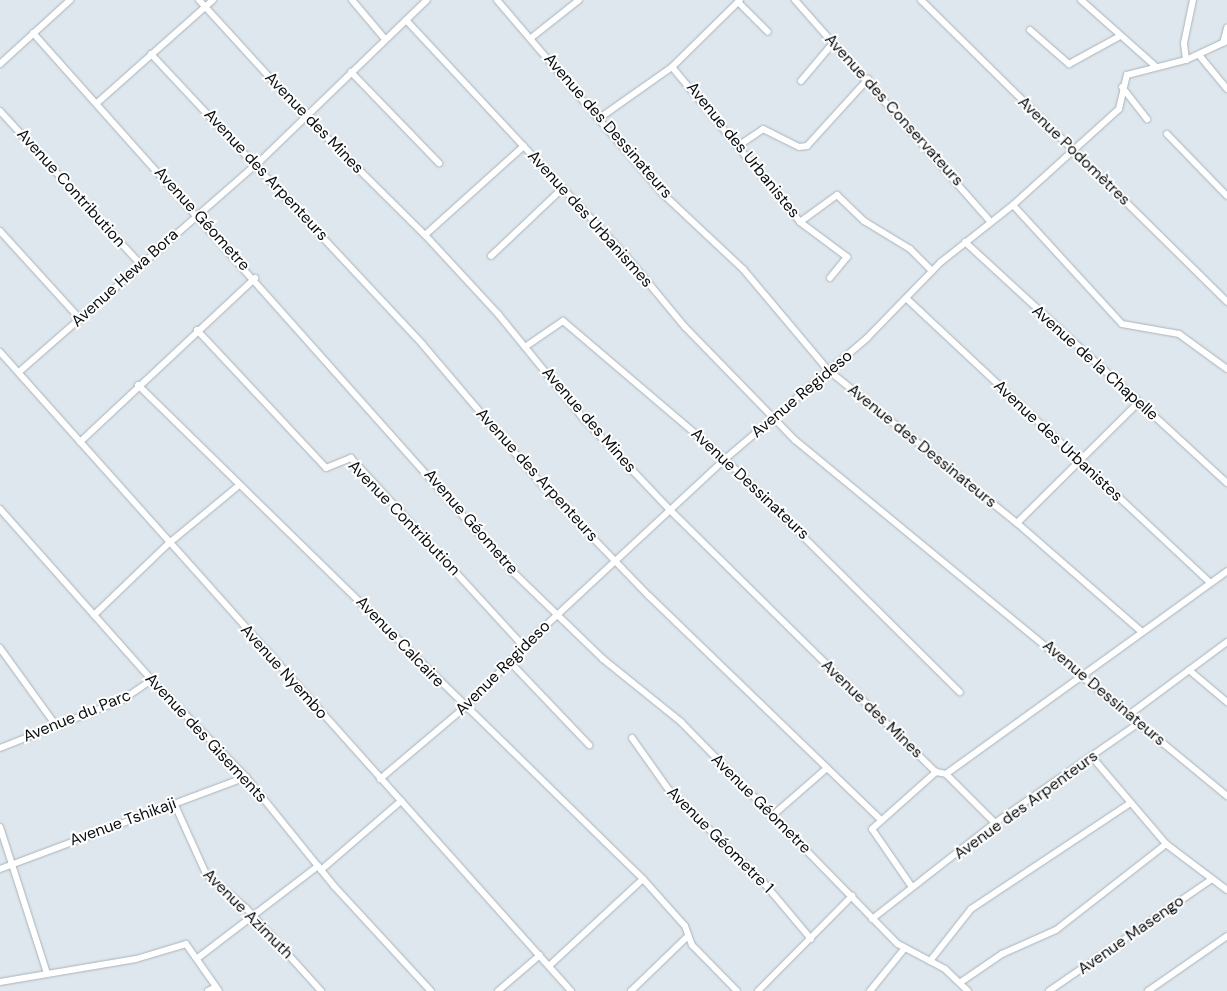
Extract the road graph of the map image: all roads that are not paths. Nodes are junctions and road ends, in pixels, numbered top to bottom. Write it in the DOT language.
graph roads {
  1 [pos="70,0"];
  2 [pos="199,0"];
  3 [pos="213,0"];
  4 [pos="352,0"];
  5 [pos="428,0"];
  6 [pos="497,0"];
  7 [pos="579,0"];
  8 [pos="795,0"];
  9 [pos="922,0"];
  10 [pos="1081,0"];
  11 [pos="1193,0"];
  12 [pos="739,1"];
  13 [pos="205,7"];
  14 [pos="406,20"];
  15 [pos="1227,28"];
  16 [pos="1030,30"];
  17 [pos="768,32"];
  18 [pos="33,33"];
  19 [pos="1120,36"];
  20 [pos="532,38"];
  21 [pos="385,40"];
  22 [pos="834,42"];
  23 [pos="1225,42"];
  24 [pos="151,54"];
  25 [pos="1199,55"];
  26 [pos="1186,60"];
  27 [pos="0,64"];
  28 [pos="672,66"];
  29 [pos="1155,66"];
  30 [pos="351,72"];
  31 [pos="868,79"];
  32 [pos="801,81"];
  33 [pos="1122,86"];
  34 [pos="1227,89"];
  35 [pos="97,103"];
  36 [pos="0,110"];
  37 [pos="304,115"];
  38 [pos="601,117"];
  39 [pos="1147,119"];
  40 [pos="1167,134"];
  41 [pos="524,146"];
  42 [pos="738,146"];
  43 [pos="1072,152"];
  44 [pos="440,163"];
  45 [pos="257,164"];
  46 [pos="562,188"];
  47 [pos="1227,196"];
  48 [pos="1013,205"];
  49 [pos="198,213"];
  50 [pos="800,222"];
  51 [pos="991,222"];
  52 [pos="0,232"];
  53 [pos="425,235"];
  54 [pos="965,242"];
  55 [pos="491,256"];
  56 [pos="141,265"];
  57 [pos="932,270"];
  58 [pos="254,278"];
  59 [pos="830,278"];
  60 [pos="907,299"];
  61 [pos="1227,302"];
  62 [pos="80,318"];
  63 [pos="197,330"];
  64 [pos="526,347"];
  65 [pos="0,352"];
  66 [pos="1227,369"];
  67 [pos="828,370"];
  68 [pos="19,372"];
  69 [pos="138,385"];
  70 [pos="1139,402"];
  71 [pos="773,418"];
  72 [pos="80,442"];
  73 [pos="725,460"];
  74 [pos="1078,460"];
  75 [pos="1227,483"];
  76 [pos="238,487"];
  77 [pos="0,509"];
  78 [pos="671,511"];
  79 [pos="1018,523"];
  80 [pos="168,544"];
  81 [pos="616,562"];
  82 [pos="1227,572"];
  83 [pos="1209,582"];
  84 [pos="558,614"];
  85 [pos="94,616"];
  86 [pos="1142,632"];
  87 [pos="1227,642"];
  88 [pos="524,647"];
  89 [pos="0,648"];
  90 [pos="510,662"];
  91 [pos="1189,670"];
  92 [pos="1084,675"];
  93 [pos="152,680"];
  94 [pos="960,692"];
  95 [pos="1227,702"];
  96 [pos="464,708"];
  97 [pos="1130,714"];
  98 [pos="1139,722"];
  99 [pos="55,724"];
  100 [pos="632,738"];
  101 [pos="589,745"];
  102 [pos="0,748"];
  103 [pos="1092,757"];
  104 [pos="827,768"];
  105 [pos="936,772"];
  106 [pos="946,774"];
  107 [pos="246,777"];
  108 [pos="380,779"];
  109 [pos="1227,796"];
  110 [pos="401,801"];
  111 [pos="174,803"];
  112 [pos="1129,804"];
  113 [pos="772,816"];
  114 [pos="881,820"];
  115 [pos="995,823"];
  116 [pos="0,827"];
  117 [pos="1166,844"];
  118 [pos="14,863"];
  119 [pos="320,868"];
  120 [pos="0,869"];
  121 [pos="643,879"];
  122 [pos="1212,879"];
  123 [pos="912,887"];
  124 [pos="1227,889"];
  125 [pos="852,896"];
  126 [pos="252,914"];
  127 [pos="872,919"];
  128 [pos="1227,936"];
  129 [pos="687,937"];
  130 [pos="811,939"];
  131 [pos="904,949"];
  132 [pos="540,955"];
  133 [pos="199,957"];
  134 [pos="930,961"];
  135 [pos="549,966"];
  136 [pos="48,972"];
  137 [pos="0,982"];
  138 [pos="961,982"];
  139 [pos="218,989"];
  140 [pos="208,991"];
  141 [pos="321,991"];
  142 [pos="431,991"];
  143 [pos="498,991"];
  144 [pos="571,991"];
  145 [pos="631,991"];
  146 [pos="738,991"];
  147 [pos="758,991"];
  148 [pos="870,991"];
  149 [pos="968,991"];
  150 [pos="1049,991"];
  151 [pos="1148,991"];
  1 -- 18 [label="street"];
  2 -- 13 [label="street, Avenue des Mines"];
  3 -- 13 [label="street"];
  4 -- 21 [label="street"];
  5 -- 14 [label="street, Avenue Hewa Bora"];
  6 -- 20 [label="street, Avenue des Dessinateurs"];
  7 -- 20 [label="street"];
  8 -- 22 [label="street, Avenue des Conservateurs"];
  9 -- 43 [label="street, Avenue Podomètres"];
  10 -- 19 [label="street"];
  11 -- 26 [label="street"];
  12 -- 17 [label="street"];
  12 -- 28 [label="street"];
  13 -- 24 [label="street"];
  13 -- 37 [label="street, Avenue des Mines"];
  14 -- 21 [label="street, Avenue Hewa Bora"];
  14 -- 41 [label="street, Avenue des Urbanismes"];
  15 -- 23 [label="street"];
  16 -- 19 [label="street"];
  18 -- 27 [label="street"];
  18 -- 35 [label="street, Avenue Géometre"];
  19 -- 29 [label="street"];
  20 -- 38 [label="street, Avenue des Dessinateurs"];
  21 -- 30 [label="street, Avenue Hewa Bora"];
  22 -- 31 [label="street, Avenue des Conservateurs"];
  22 -- 32 [label="street"];
  23 -- 25 [label="street"];
  24 -- 35 [label="street"];
  24 -- 45 [label="street, Avenue des Arpenteurs"];
  25 -- 26 [label="street"];
  25 -- 34 [label="street"];
  26 -- 29 [label="street"];
  28 -- 38 [label="street"];
  28 -- 42 [label="street, Avenue des Urbanistes"];
  29 -- 33 [label="street"];
  30 -- 37 [label="street, Avenue Hewa Bora"];
  30 -- 44 [label="street"];
  31 -- 42 [label="street"];
  31 -- 51 [label="street, Avenue des Conservateurs"];
  33 -- 39 [label="street"];
  33 -- 43 [label="street, Avenue Regideso"];
  35 -- 49 [label="street, Avenue Géometre"];
  36 -- 56 [label="street, Avenue Contribution"];
  37 -- 45 [label="street, Avenue Hewa Bora"];
  37 -- 53 [label="street, Avenue des Mines"];
  38 -- 67 [label="street, Avenue des Dessinateurs"];
  40 -- 47 [label="street"];
  41 -- 46 [label="street, Avenue des Urbanismes"];
  41 -- 53 [label="street"];
  42 -- 50 [label="street, Avenue des Urbanistes"];
  43 -- 48 [label="street, Avenue Regideso"];
  43 -- 61 [label="street, Avenue Podomètres"];
  45 -- 49 [label="street, Avenue Hewa Bora"];
  45 -- 81 [label="street, Avenue des Arpenteurs"];
  46 -- 55 [label="street"];
  46 -- 71 [label="street, Avenue des Urbanismes"];
  48 -- 51 [label="street, Avenue Regideso"];
  48 -- 66 [label="street"];
  49 -- 56 [label="street, Avenue Hewa Bora"];
  49 -- 58 [label="street, Avenue Géometre"];
  50 -- 57 [label="street, Avenue des Urbanistes"];
  50 -- 59 [label="street"];
  51 -- 54 [label="street, Avenue Regideso"];
  52 -- 62 [label="street"];
  53 -- 64 [label="street, Avenue des Mines"];
  54 -- 57 [label="street, Avenue Regideso"];
  54 -- 70 [label="street, Avenue de la Chapelle"];
  56 -- 62 [label="street, Avenue Hewa Bora"];
  57 -- 60 [label="street, Avenue Regideso"];
  58 -- 63 [label="street"];
  58 -- 84 [label="street, Avenue Géometre"];
  60 -- 67 [label="street, Avenue Regideso"];
  60 -- 74 [label="street, Avenue des Urbanistes"];
  62 -- 68 [label="street, Avenue Hewa Bora"];
  63 -- 69 [label="street"];
  63 -- 88 [label="street, Avenue Contribution"];
  64 -- 73 [label="street, Avenue Dessinateurs"];
  64 -- 78 [label="street, Avenue des Mines"];
  65 -- 68 [label="street, Avenue Nyembo"];
  67 -- 71 [label="street, Avenue Regideso"];
  67 -- 79 [label="street, Avenue des Dessinateurs"];
  68 -- 72 [label="street, Avenue Nyembo"];
  69 -- 72 [label="street"];
  69 -- 76 [label="street, Avenue Calcaire"];
  70 -- 74 [label="street"];
  70 -- 75 [label="street, Avenue de la Chapelle"];
  71 -- 73 [label="street, Avenue Regideso"];
  71 -- 92 [label="street, Avenue Dessinateurs"];
  72 -- 80 [label="street, Avenue Nyembo"];
  73 -- 78 [label="street, Avenue Regideso"];
  73 -- 94 [label="street, Avenue Dessinateurs"];
  74 -- 79 [label="street"];
  74 -- 83 [label="street, Avenue des Urbanistes"];
  76 -- 80 [label="street"];
  76 -- 96 [label="street, Avenue Calcaire"];
  77 -- 85 [label="street, Avenue des Gisements"];
  78 -- 81 [label="street, Avenue Regideso"];
  78 -- 105 [label="street, Avenue des Mines"];
  79 -- 86 [label="street, Avenue des Dessinateurs"];
  80 -- 85 [label="street"];
  80 -- 108 [label="street, Avenue Nyembo"];
  81 -- 84 [label="street, Avenue Regideso"];
  81 -- 104 [label="street, Avenue des Arpenteurs"];
  82 -- 83 [label="street"];
  83 -- 86 [label="street"];
  84 -- 88 [label="street, Avenue Regideso"];
  84 -- 113 [label="street, Avenue Géometre"];
  85 -- 93 [label="street, Avenue des Gisements"];
  86 -- 92 [label="street"];
  87 -- 91 [label="street"];
  88 -- 90 [label="street, Avenue Regideso"];
  89 -- 99 [label="street"];
  90 -- 96 [label="street, Avenue Regideso"];
  90 -- 101 [label="street"];
  91 -- 95 [label="street"];
  91 -- 97 [label="street"];
  92 -- 97 [label="street, Avenue Dessinateurs"];
  92 -- 106 [label="street"];
  93 -- 99 [label="street, Avenue du Parc"];
  93 -- 107 [label="street, Avenue des Gisements"];
  96 -- 108 [label="street, Avenue Regideso"];
  96 -- 121 [label="street, Avenue Calcaire"];
  97 -- 98 [label="street, Avenue Dessinateurs"];
  98 -- 103 [label="street, Avenue des Arpenteurs"];
  98 -- 109 [label="street, Avenue Dessinateurs"];
  99 -- 102 [label="street, Avenue du Parc"];
  100 -- 130 [label="street, Avenue Géometre 1"];
  103 -- 112 [label="street"];
  103 -- 115 [label="street, Avenue des Arpenteurs"];
  104 -- 113 [label="street"];
  104 -- 114 [label="street, Avenue des Arpenteurs"];
  105 -- 106 [label="street, Avenue des Mines"];
  105 -- 114 [label="street"];
  106 -- 115 [label="street"];
  107 -- 111 [label="street, Avenue Tshikaji"];
  107 -- 119 [label="street, Avenue des Gisements"];
  108 -- 110 [label="street, Avenue Nyembo"];
  110 -- 119 [label="street"];
  110 -- 132 [label="street, Avenue Nyembo"];
  111 -- 118 [label="street, Avenue Tshikaji"];
  111 -- 126 [label="street, Avenue Azimuth"];
  112 -- 117 [label="street"];
  112 -- 134 [label="street"];
  113 -- 125 [label="street, Avenue Géometre"];
  114 -- 123 [label="street"];
  115 -- 123 [label="street, Avenue des Arpenteurs"];
  116 -- 118 [label="street"];
  117 -- 122 [label="street"];
  117 -- 138 [label="street"];
  118 -- 120 [label="street, Avenue Tshikaji"];
  118 -- 136 [label="street"];
  119 -- 126 [label="street"];
  119 -- 142 [label="street, Avenue des Gisements"];
  121 -- 129 [label="street, Avenue Calcaire"];
  121 -- 135 [label="street"];
  122 -- 124 [label="street"];
  122 -- 150 [label="street, Avenue Masengo"];
  123 -- 127 [label="street, Avenue des Arpenteurs"];
  125 -- 127 [label="street, Avenue Géometre"];
  125 -- 130 [label="street"];
  126 -- 133 [label="street"];
  126 -- 141 [label="street, Avenue Azimuth"];
  127 -- 131 [label="street, Avenue Géometre"];
  128 -- 151 [label="street"];
  129 -- 145 [label="street"];
  129 -- 146 [label="street, Avenue Calcaire"];
  130 -- 147 [label="street"];
  131 -- 134 [label="street, Avenue Géometre"];
  131 -- 148 [label="street"];
  132 -- 135 [label="street, Avenue Nyembo"];
  132 -- 143 [label="street"];
  133 -- 136 [label="street"];
  133 -- 139 [label="street"];
  134 -- 138 [label="street, Avenue Géometre"];
  135 -- 144 [label="street, Avenue Nyembo"];
  136 -- 137 [label="street"];
  138 -- 149 [label="street, Avenue Géometre"];
  139 -- 140 [label="street"];
}
